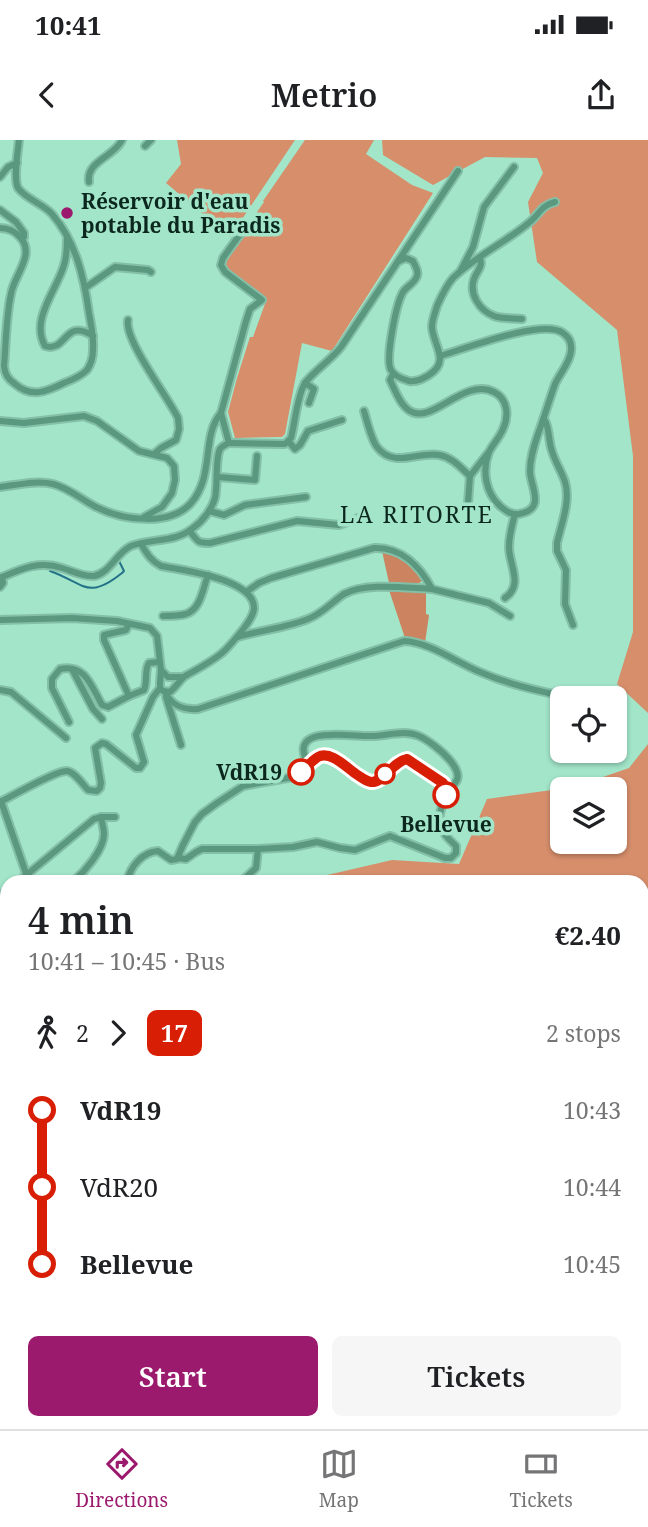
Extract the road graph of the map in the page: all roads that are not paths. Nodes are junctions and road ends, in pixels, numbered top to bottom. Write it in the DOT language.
graph roads {
  1 [pos="19,140"];
  2 [pos="122,140"];
  3 [pos="151,140"];
  4 [pos="145,146"];
  5 [pos="17,163"];
  6 [pos="514,167"];
  7 [pos="458,171"];
  8 [pos="0,177"];
  9 [pos="89,182"];
  10 [pos="555,202"];
  11 [pos="0,210"];
  12 [pos="0,228"];
  13 [pos="241,233"];
  14 [pos="67,236"];
  15 [pos="21,238"];
  16 [pos="480,258"];
  17 [pos="399,261"];
  18 [pos="151,272"];
  19 [pos="460,273"];
  20 [pos="85,288"];
  21 [pos="522,319"];
  22 [pos="128,320"];
  23 [pos="93,336"];
  24 [pos="440,356"];
  25 [pos="393,374"];
  26 [pos="305,383"];
  27 [pos="309,403"];
  28 [pos="363,411"];
  29 [pos="222,413"];
  30 [pos="544,419"];
  31 [pos="342,420"];
  32 [pos="0,421"];
  33 [pos="289,442"];
  34 [pos="229,443"];
  35 [pos="489,452"];
  36 [pos="154,454"];
  37 [pos="257,456"];
  38 [pos="470,476"];
  39 [pos="218,477"];
  40 [pos="0,487"];
  41 [pos="306,497"];
  42 [pos="468,503"];
  43 [pos="209,510"];
  44 [pos="515,514"];
  45 [pos="361,517"];
  46 [pos="144,518"];
  47 [pos="189,531"];
  48 [pos="141,544"];
  49 [pos="208,575"];
  50 [pos="1,577"];
  51 [pos="0,587"];
  52 [pos="432,589"];
  53 [pos="246,592"];
  54 [pos="505,598"];
  55 [pos="163,616"];
  56 [pos="510,616"];
  57 [pos="1,621"];
  58 [pos="247,623"];
  59 [pos="129,624"];
  60 [pos="573,625"];
  61 [pos="0,629"];
  62 [pos="254,633"];
  63 [pos="237,638"];
  64 [pos="159,662"];
  65 [pos="72,669"];
  66 [pos="161,670"];
  67 [pos="169,677"];
  68 [pos="184,677"];
  69 [pos="174,688"];
  70 [pos="162,689"];
  71 [pos="0,690"];
  72 [pos="550,694"];
  73 [pos="130,696"];
  74 [pos="180,707"];
  75 [pos="102,719"];
  76 [pos="69,722"];
  77 [pos="66,738"];
  78 [pos="181,746"];
  79 [pos="309,765"];
  80 [pos="446,788"];
  81 [pos="1,802"];
  82 [pos="101,817"];
  83 [pos="115,817"];
  84 [pos="258,849"];
  85 [pos="178,858"];
  86 [pos="27,875"];
  87 [pos="32,875"];
  88 [pos="80,875"];
  89 [pos="129,875"];
  90 [pos="249,875"];
  1 -- 5 [label="street"];
  2 -- 9 [label="street"];
  3 -- 4 [label="street"];
  5 -- 8 [label="street"];
  5 -- 14 [label="street"];
  6 -- 19 [label="street"];
  7 -- 17 [label="street"];
  10 -- 16 [label="street"];
  11 -- 15 [label="street"];
  12 -- 15 [label="street"];
  13 -- 29 [label="street"];
  14 -- 20 [label="street"];
  14 -- 23 [label="street"];
  15 -- 23 [label="street"];
  16 -- 19 [label="street"];
  16 -- 21 [label="street"];
  17 -- 25 [label="street"];
  17 -- 26 [label="street"];
  18 -- 20 [label="street"];
  19 -- 24 [label="street"];
  20 -- 23 [label="street"];
  22 -- 36 [label="street"];
  24 -- 25 [label="street"];
  24 -- 30 [label="street"];
  25 -- 35 [label="street"];
  26 -- 27 [label="street"];
  26 -- 33 [label="street"];
  28 -- 38 [label="street"];
  29 -- 34 [label="street"];
  29 -- 46 [label="street"];
  30 -- 44 [label="street"];
  30 -- 60 [label="street"];
  31 -- 33 [label="street"];
  32 -- 36 [label="street"];
  33 -- 34 [label="street"];
  34 -- 39 [label="street"];
  35 -- 38 [label="street"];
  35 -- 44 [label="street"];
  36 -- 46 [label="street"];
  37 -- 39 [label="street"];
  38 -- 42 [label="street"];
  39 -- 43 [label="street"];
  40 -- 46 [label="street"];
  41 -- 43 [label="street"];
  43 -- 47 [label="street"];
  44 -- 54 [label="street"];
  45 -- 47 [label="street"];
  47 -- 48 [label="street"];
  48 -- 49 [label="street"];
  48 -- 50 [label="street"];
  49 -- 53 [label="street"];
  49 -- 55 [label="street"];
  50 -- 51 [label="street"];
  52 -- 53 [label="street"];
  52 -- 56 [label="street"];
  52 -- 62 [label="street"];
  53 -- 58 [label="street"];
  57 -- 59 [label="street"];
  57 -- 61 [label="street"];
  58 -- 62 [label="street"];
  58 -- 63 [label="street"];
  59 -- 64 [label="street"];
  59 -- 73 [label="street"];
  62 -- 63 [label="street"];
  63 -- 68 [label="street"];
  64 -- 66 [label="street"];
  64 -- 73 [label="street"];
  65 -- 73 [label="street"];
  65 -- 75 [label="street"];
  65 -- 76 [label="street"];
  66 -- 67 [label="street"];
  66 -- 70 [label="street"];
  67 -- 68 [label="street"];
  67 -- 69 [label="street"];
  67 -- 70 [label="street"];
  68 -- 69 [label="street"];
  69 -- 70 [label="street"];
  69 -- 74 [label="street"];
  70 -- 74 [label="street"];
  70 -- 78 [label="street"];
  70 -- 81 [label="street"];
  71 -- 77 [label="street"];
  72 -- 74 [label="street"];
  79 -- 80 [label="street"];
  79 -- 80 [label="street"];
  79 -- 85 [label="street"];
  80 -- 84 [label="street"];
  81 -- 86 [label="street"];
  82 -- 83 [label="street"];
  82 -- 87 [label="street"];
  82 -- 88 [label="street"];
  84 -- 85 [label="street"];
  84 -- 90 [label="street"];
  85 -- 89 [label="street"];
}
